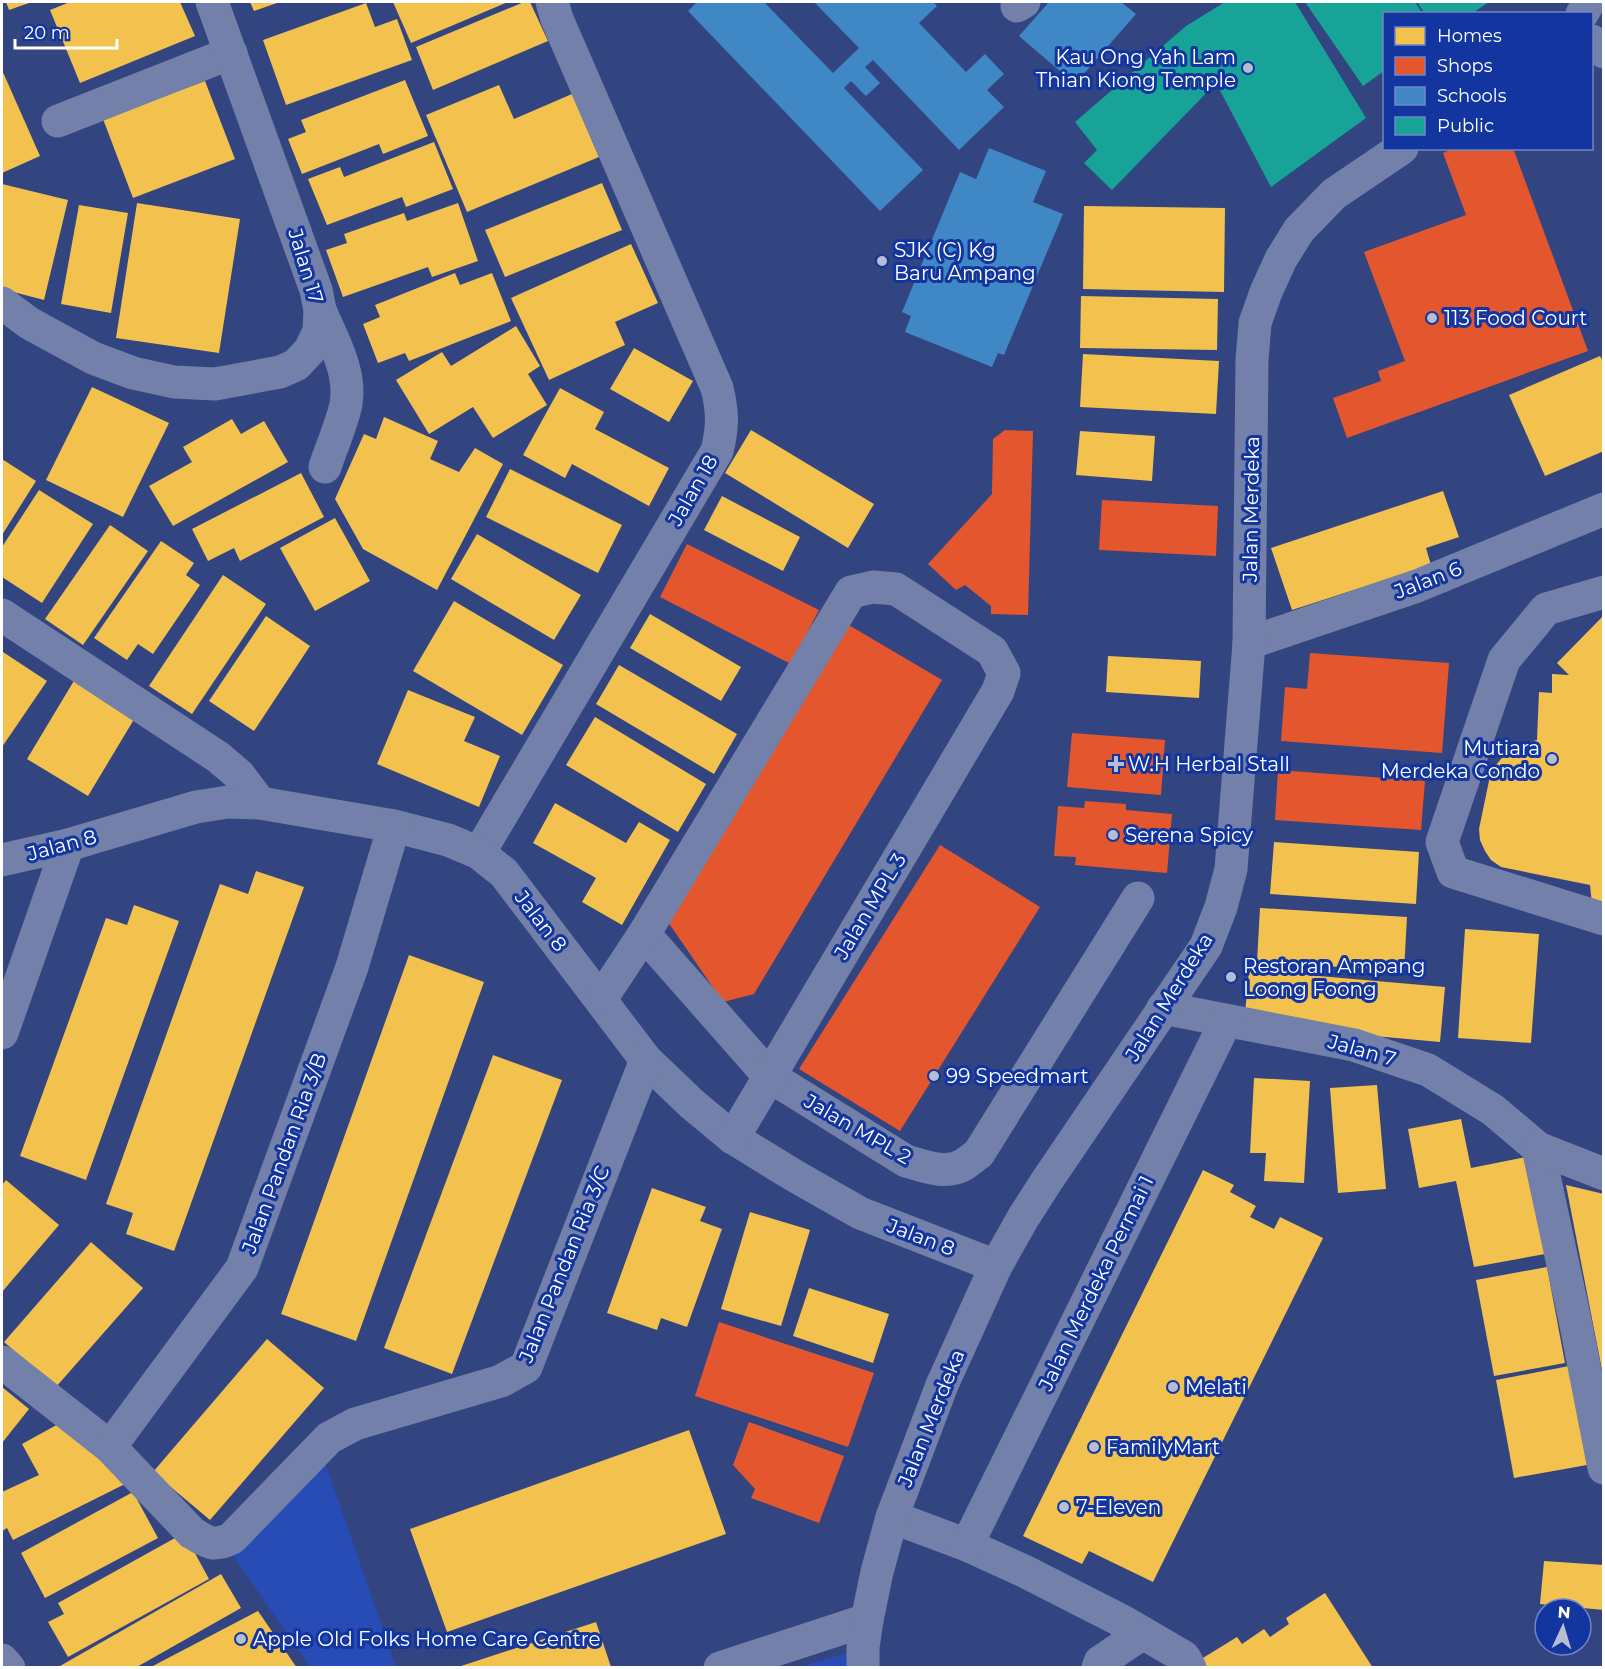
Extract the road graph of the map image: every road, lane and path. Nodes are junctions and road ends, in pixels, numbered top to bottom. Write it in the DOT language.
graph roads {
  1 [pos="212,2"];
  2 [pos="552,2"];
  3 [pos="231,53"];
  4 [pos="58,121"];
  5 [pos="1399,150"];
  6 [pos="2,303"];
  7 [pos="320,310"];
  8 [pos="325,467"];
  9 [pos="1604,509"];
  10 [pos="1604,592"];
  11 [pos="2,615"];
  12 [pos="1249,643"];
  13 [pos="260,803"];
  14 [pos="394,826"];
  15 [pos="68,845"];
  16 [pos="479,853"];
  17 [pos="2,860"];
  18 [pos="1138,898"];
  19 [pos="1604,919"];
  20 [pos="644,934"];
  21 [pos="601,999"];
  22 [pos="1163,1008"];
  23 [pos="1226,1021"];
  24 [pos="2,1033"];
  25 [pos="646,1060"];
  26 [pos="769,1076"];
  27 [pos="733,1138"];
  28 [pos="1538,1148"];
  29 [pos="1604,1174"];
  30 [pos="996,1266"];
  31 [pos="2,1362"];
  32 [pos="110,1447"];
  33 [pos="1604,1468"];
  34 [pos="892,1517"];
  35 [pos="967,1545"];
  36 [pos="867,1620"];
  37 [pos="1143,1633"];
  38 [pos="2,1659"];
  39 [pos="9,1668"];
  40 [pos="720,1668"];
  41 [pos="863,1668"];
  42 [pos="1098,1668"];
  43 [pos="1190,1668"];
  1 -- 3 [label="street, Jalan 17"];
  2 -- 16 [label="street, Jalan 18"];
  3 -- 4 [label="street"];
  3 -- 7 [label="street, Jalan 17"];
  5 -- 12 [label="street, Jalan Merdeka"];
  6 -- 7 [label="street, Jalan 17"];
  7 -- 8 [label="street"];
  9 -- 12 [label="street, Jalan 6"];
  10 -- 19 [label="street"];
  11 -- 13 [label="street"];
  12 -- 22 [label="street, Jalan Merdeka"];
  13 -- 14 [label="street, Jalan 8"];
  13 -- 15 [label="street, Jalan 8"];
  14 -- 16 [label="street, Jalan 8"];
  14 -- 32 [label="street, Jalan Pandan Ria 3/B"];
  15 -- 17 [label="street, Jalan 8"];
  15 -- 24 [label="street"];
  16 -- 21 [label="street, Jalan 8"];
  18 -- 26 [label="street, Jalan MPL 2"];
  20 -- 21 [label="street"];
  20 -- 26 [label="street, Jalan MPL 2"];
  20 -- 26 [label="street, Jalan MPL 3"];
  21 -- 25 [label="street, Jalan 8"];
  22 -- 23 [label="street, Jalan 7"];
  22 -- 30 [label="street, Jalan Merdeka"];
  23 -- 28 [label="street, Jalan 7"];
  23 -- 35 [label="street, Jalan Merdeka Permai 1"];
  25 -- 27 [label="street, Jalan 8"];
  25 -- 32 [label="street, Jalan Pandan Ria 3/C"];
  26 -- 27 [label="street, Jalan MPL 3"];
  27 -- 30 [label="street, Jalan 8"];
  28 -- 29 [label="street, Jalan 7"];
  28 -- 33 [label="street"];
  30 -- 34 [label="street, Jalan Merdeka"];
  31 -- 32 [label="street, Jalan Pandan Ria 3/C"];
  34 -- 35 [label="street"];
  34 -- 36 [label="street, Jalan Merdeka"];
  35 -- 37 [label="street"];
  36 -- 40 [label="street"];
  36 -- 41 [label="street, Jalan Merdeka"];
  37 -- 42 [label="street"];
  37 -- 43 [label="street"];
  38 -- 39 [label="street"];
}
